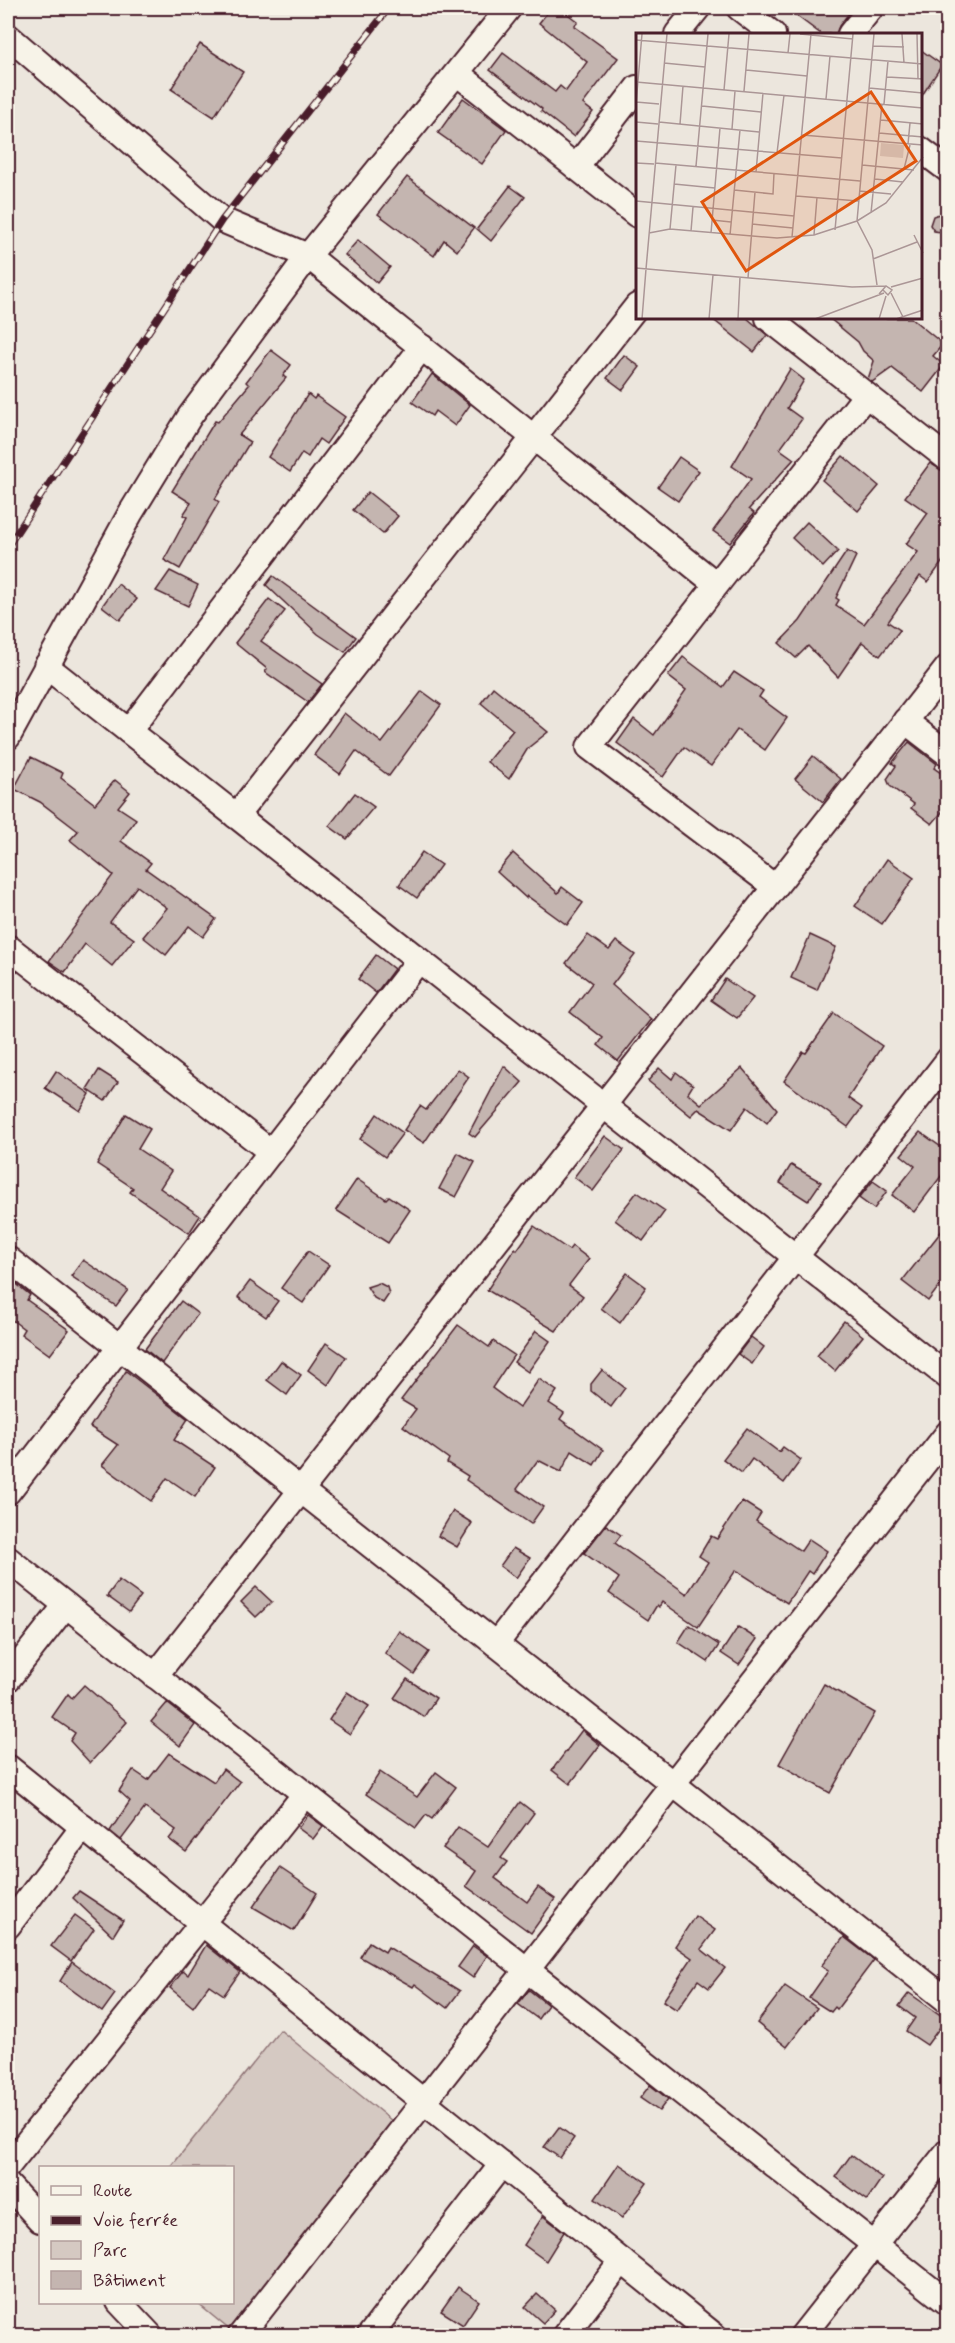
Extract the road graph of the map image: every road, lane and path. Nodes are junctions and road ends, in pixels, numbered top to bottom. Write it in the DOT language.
graph roads {
  1 [pos="509,8"];
  2 [pos="698,8"];
  3 [pos="739,8"];
  4 [pos="872,8"];
  5 [pos="678,33"];
  6 [pos="772,33"];
  7 [pos="851,33"];
  8 [pos="8,36"];
  9 [pos="458,74"];
  10 [pos="636,89"];
  11 [pos="922,150"];
  12 [pos="576,167"];
  13 [pos="948,171"];
  14 [pos="636,214"];
  15 [pos="308,256"];
  16 [pos="636,307"];
  17 [pos="771,320"];
  18 [pos="422,347"];
  19 [pos="866,394"];
  20 [pos="534,438"];
  21 [pos="948,459"];
  22 [pos="716,584"];
  23 [pos="46,666"];
  24 [pos="948,667"];
  25 [pos="905,721"];
  26 [pos="129,731"];
  27 [pos="8,737"];
  28 [pos="948,754"];
  29 [pos="237,816"];
  30 [pos="775,887"];
  31 [pos="8,947"];
  32 [pos="419,960"];
  33 [pos="948,1060"];
  34 [pos="603,1106"];
  35 [pos="271,1152"];
  36 [pos="795,1257"];
  37 [pos="8,1259"];
  38 [pos="118,1347"];
  39 [pos="948,1377"];
  40 [pos="948,1432"];
  41 [pos="301,1490"];
  42 [pos="8,1492"];
  43 [pos="8,1559"];
  44 [pos="66,1605"];
  45 [pos="496,1644"];
  46 [pos="156,1676"];
  47 [pos="8,1679"];
  48 [pos="8,1767"];
  49 [pos="672,1784"];
  50 [pos="304,1794"];
  51 [pos="83,1827"];
  52 [pos="202,1923"];
  53 [pos="8,1926"];
  54 [pos="526,1970"];
  55 [pos="948,2001"];
  56 [pos="424,2101"];
  57 [pos="948,2151"];
  58 [pos="502,2164"];
  59 [pos="8,2166"];
  60 [pos="8,2185"];
  61 [pos="39,2219"];
  62 [pos="874,2244"];
  63 [pos="622,2261"];
  64 [pos="948,2303"];
  65 [pos="121,2304"];
  66 [pos="151,2336"];
  67 [pos="240,2336"];
  68 [pos="369,2336"];
  69 [pos="564,2336"];
  70 [pos="715,2336"];
  71 [pos="802,2336"];
  1 -- 9 [label="street"];
  2 -- 5 [label="street"];
  3 -- 6 [label="street"];
  4 -- 7 [label="street"];
  8 -- 15 [label="street"];
  9 -- 12 [label="street"];
  9 -- 15 [label="street"];
  10 -- 12 [label="street"];
  11 -- 13 [label="street"];
  12 -- 14 [label="street"];
  15 -- 18 [label="street"];
  15 -- 23 [label="street"];
  16 -- 20 [label="street"];
  17 -- 19 [label="street"];
  18 -- 20 [label="street"];
  18 -- 26 [label="street"];
  19 -- 21 [label="street"];
  19 -- 22 [label="street"];
  20 -- 22 [label="street"];
  20 -- 29 [label="street"];
  22 -- 30 [label="street"];
  23 -- 26 [label="street"];
  23 -- 27 [label="street"];
  24 -- 25 [label="street"];
  25 -- 28 [label="street"];
  25 -- 30 [label="street"];
  26 -- 29 [label="street"];
  29 -- 32 [label="street"];
  30 -- 34 [label="street"];
  31 -- 35 [label="street"];
  32 -- 34 [label="street"];
  32 -- 35 [label="street"];
  33 -- 36 [label="street"];
  34 -- 36 [label="street"];
  34 -- 41 [label="street"];
  35 -- 38 [label="street"];
  36 -- 39 [label="street"];
  36 -- 45 [label="street"];
  37 -- 38 [label="street"];
  38 -- 41 [label="street"];
  38 -- 42 [label="street"];
  40 -- 49 [label="street"];
  41 -- 45 [label="street"];
  41 -- 46 [label="street"];
  43 -- 44 [label="street"];
  44 -- 46 [label="street"];
  44 -- 47 [label="street"];
  45 -- 49 [label="street"];
  46 -- 50 [label="street"];
  48 -- 51 [label="street"];
  49 -- 54 [label="street"];
  49 -- 55 [label="street"];
  50 -- 52 [label="street"];
  50 -- 54 [label="street"];
  51 -- 52 [label="street"];
  51 -- 53 [label="street"];
  52 -- 56 [label="street"];
  52 -- 59 [label="street"];
  54 -- 56 [label="street"];
  54 -- 62 [label="street"];
  56 -- 58 [label="street"];
  56 -- 67 [label="street"];
  57 -- 62 [label="street"];
  58 -- 63 [label="street"];
  58 -- 68 [label="street"];
  60 -- 61 [label="street"];
  62 -- 64 [label="street"];
  62 -- 71 [label="street"];
  63 -- 69 [label="street"];
  63 -- 70 [label="street"];
  65 -- 66 [label="street"];
}
